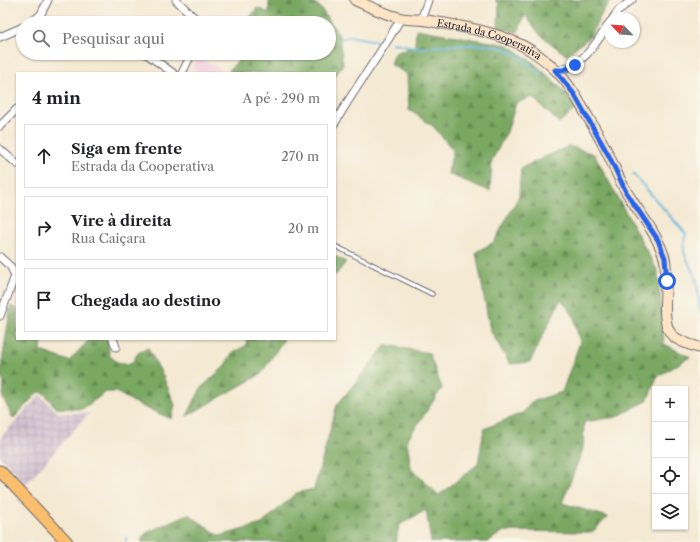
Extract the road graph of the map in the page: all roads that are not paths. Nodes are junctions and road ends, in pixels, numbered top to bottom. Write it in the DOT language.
graph roads {
  1 [pos="48,0"];
  2 [pos="176,0"];
  3 [pos="355,0"];
  4 [pos="428,0"];
  5 [pos="632,0"];
  6 [pos="618,12"];
  7 [pos="39,16"];
  8 [pos="193,16"];
  9 [pos="401,18"];
  10 [pos="421,20"];
  11 [pos="16,30"];
  12 [pos="604,31"];
  13 [pos="0,37"];
  14 [pos="154,60"];
  15 [pos="188,60"];
  16 [pos="555,70"];
  17 [pos="171,72"];
  18 [pos="182,72"];
  19 [pos="16,110"];
  20 [pos="336,121"];
  21 [pos="0,126"];
  22 [pos="0,149"];
  23 [pos="16,163"];
  24 [pos="336,246"];
  25 [pos="0,257"];
  26 [pos="432,294"];
  27 [pos="0,316"];
  28 [pos="113,340"];
  29 [pos="116,347"];
  30 [pos="700,348"];
  31 [pos="0,471"];
  32 [pos="67,542"];
  1 -- 7 [label="street"];
  2 -- 8 [label="street"];
  3 -- 9 [label="main road, Estrada da Cooperativa"];
  4 -- 10 [label="street"];
  5 -- 6 [label="street"];
  9 -- 10 [label="main road, Estrada da Cooperativa"];
  9 -- 20 [label="street"];
  10 -- 16 [label="main road, Estrada da Cooperativa"];
  11 -- 13 [label="street"];
  12 -- 16 [label="street"];
  14 -- 17 [label="street"];
  15 -- 18 [label="street"];
  16 -- 30 [label="main road, Estrada da Cooperativa"];
  19 -- 21 [label="street"];
  22 -- 23 [label="street"];
  24 -- 26 [label="lane"];
  25 -- 27 [label="street"];
  28 -- 29 [label="street"];
  31 -- 32 [label="main road"];
}
